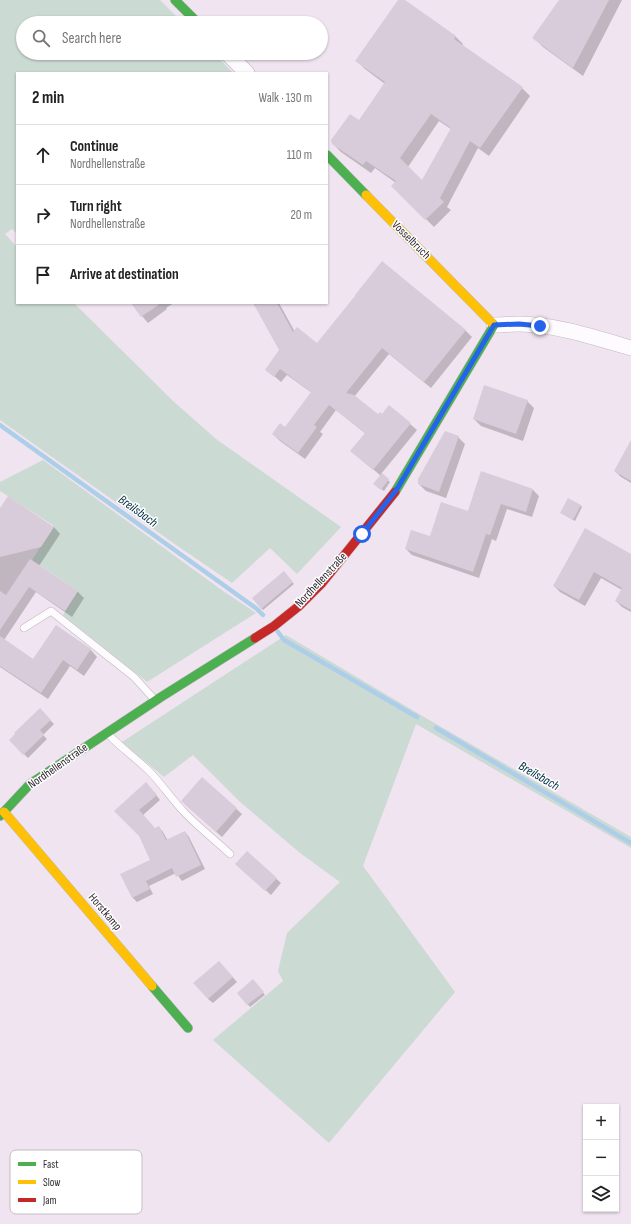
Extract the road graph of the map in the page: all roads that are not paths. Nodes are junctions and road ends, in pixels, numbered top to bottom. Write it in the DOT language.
graph roads {
  1 [pos="175,0"];
  2 [pos="191,16"];
  3 [pos="234,60"];
  4 [pos="246,72"];
  5 [pos="328,156"];
  6 [pos="494,325"];
  7 [pos="631,348"];
  8 [pos="24,628"];
  9 [pos="156,700"];
  10 [pos="106,733"];
  11 [pos="2,814"];
  12 [pos="230,854"];
  13 [pos="188,1028"];
  1 -- 2 [label="street"];
  3 -- 4 [label="street"];
  5 -- 6 [label="street, Vosselbruch"];
  6 -- 7 [label="street"];
  6 -- 9 [label="street, Nordhellenstraße"];
  8 -- 9 [label="lane"];
  9 -- 10 [label="street, Nordhellenstraße"];
  10 -- 11 [label="street, Nordhellenstraße"];
  10 -- 12 [label="lane"];
  11 -- 13 [label="street, Horstkamp"];
}
